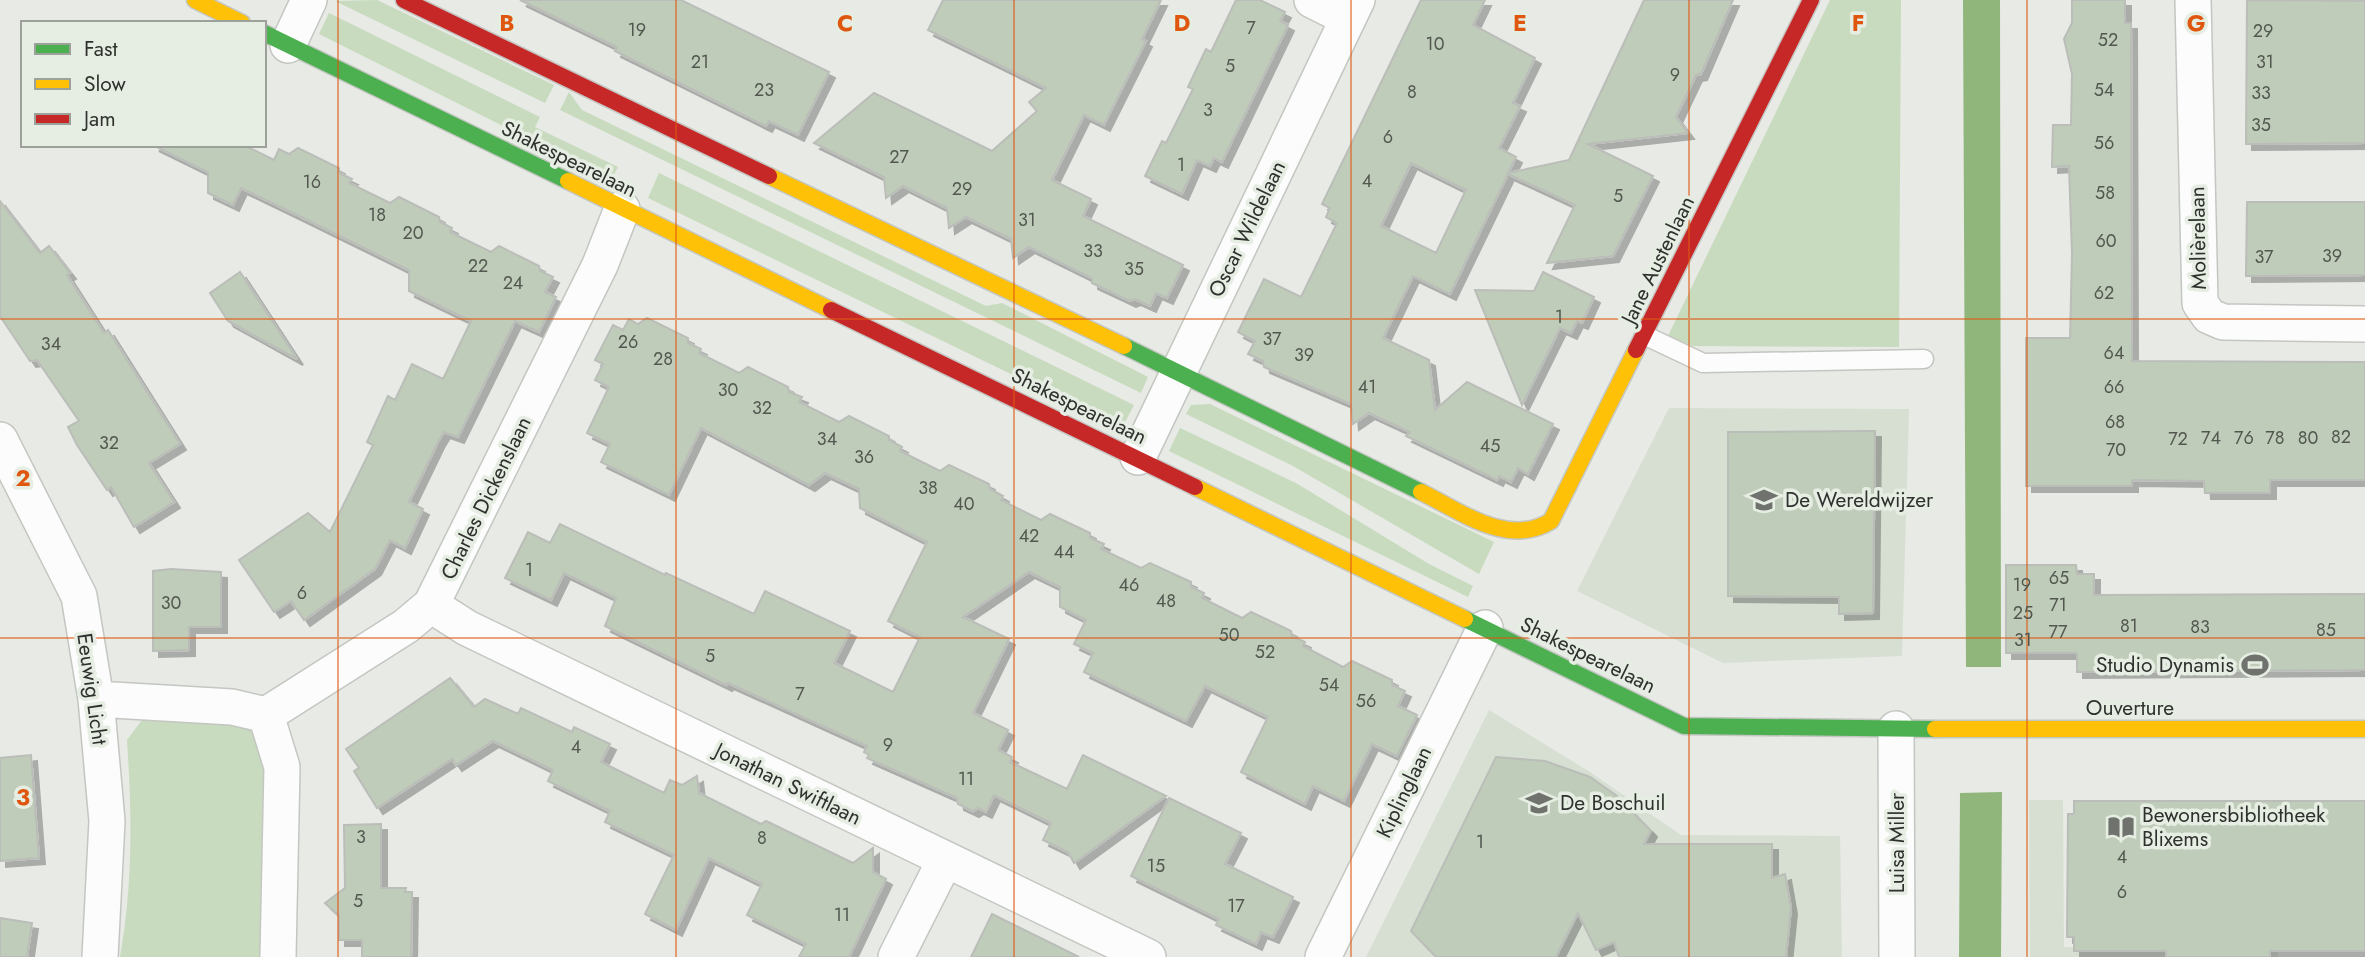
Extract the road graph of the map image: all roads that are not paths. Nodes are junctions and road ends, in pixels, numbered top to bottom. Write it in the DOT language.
graph roads {
  1 [pos="195,0"];
  2 [pos="309,0"];
  3 [pos="404,0"];
  4 [pos="1312,0"];
  5 [pos="1811,0"];
  6 [pos="2193,0"];
  7 [pos="1352,9"];
  8 [pos="238,21"];
  9 [pos="276,39"];
  10 [pos="622,209"];
  11 [pos="2365,324"];
  12 [pos="1644,335"];
  13 [pos="1924,359"];
  14 [pos="1177,372"];
  15 [pos="0,440"];
  16 [pos="1138,457"];
  17 [pos="431,605"];
  18 [pos="1485,628"];
  19 [pos="96,699"];
  20 [pos="265,715"];
  21 [pos="1896,729"];
  22 [pos="2365,729"];
  23 [pos="945,860"];
  24 [pos="100,957"];
  25 [pos="278,957"];
  26 [pos="896,957"];
  27 [pos="1148,957"];
  28 [pos="1323,957"];
  29 [pos="1897,957"];
  1 -- 8 [label="street"];
  2 -- 9 [label="street"];
  3 -- 14 [label="street"];
  4 -- 7 [label="street"];
  5 -- 12 [label="street, Jane Austenlaan"];
  6 -- 11 [label="street, Molièrelaan"];
  7 -- 14 [label="street, Oscar Wildelaan"];
  9 -- 10 [label="street, Shakespearelaan"];
  10 -- 16 [label="street, Shakespearelaan"];
  10 -- 17 [label="street, Charles Dickenslaan"];
  12 -- 13 [label="lane"];
  12 -- 14 [label="street, Jane Austenlaan"];
  14 -- 16 [label="street, Oscar Wildelaan"];
  15 -- 19 [label="street, Eeuwig Licht"];
  16 -- 18 [label="street, Shakespearelaan"];
  17 -- 20 [label="street, Charles Dickenslaan"];
  17 -- 23 [label="street, Jonathan Swiftlaan"];
  18 -- 21 [label="street, Shakespearelaan"];
  18 -- 28 [label="street, Kiplinglaan"];
  19 -- 20 [label="street"];
  19 -- 24 [label="street, Eeuwig Licht"];
  20 -- 25 [label="street"];
  21 -- 22 [label="street, Ouverture"];
  21 -- 29 [label="street, Luisa Miller"];
  23 -- 26 [label="street"];
  23 -- 27 [label="street, Jonathan Swiftlaan"];
}
